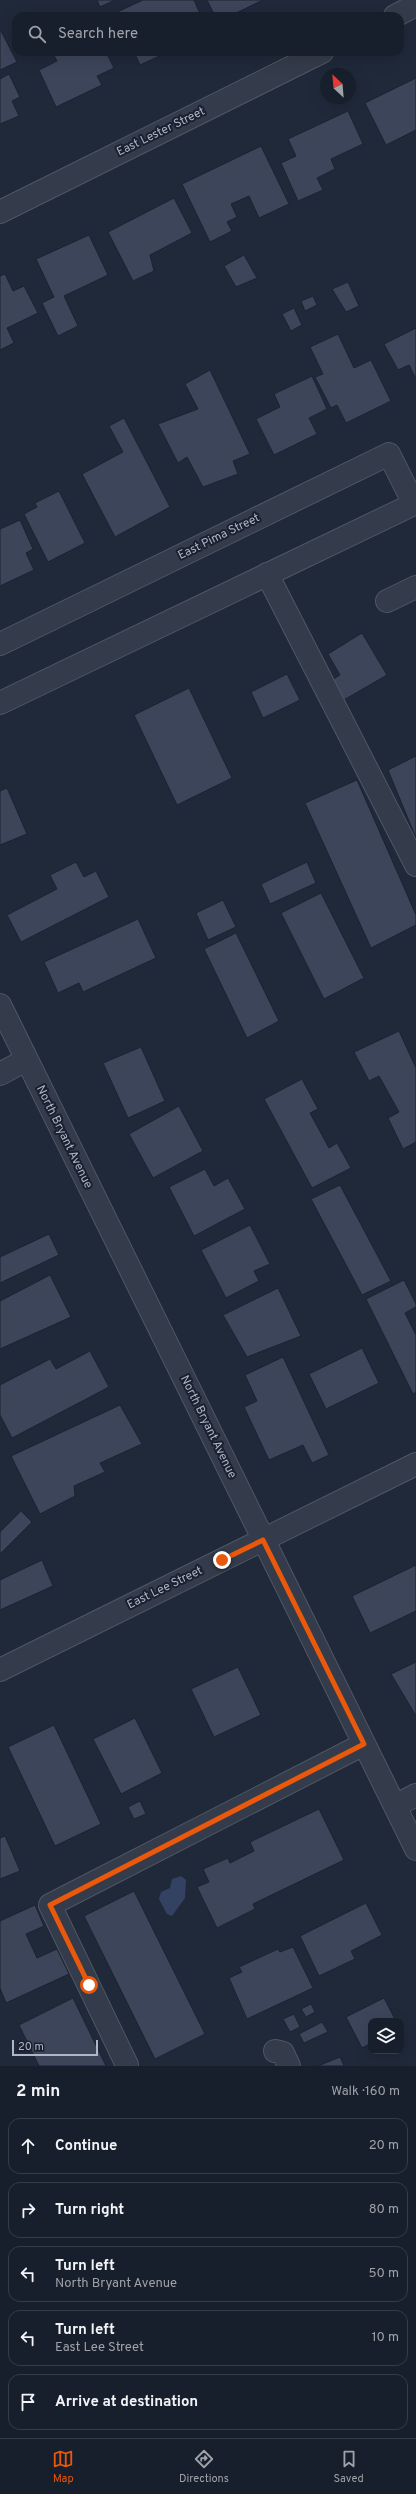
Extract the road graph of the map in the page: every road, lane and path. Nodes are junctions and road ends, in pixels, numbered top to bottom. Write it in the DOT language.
graph roads {
  1 [pos="416,5"];
  2 [pos="403,12"];
  3 [pos="314,56"];
  4 [pos="0,212"];
  5 [pos="415,503"];
  6 [pos="267,574"];
  7 [pos="416,587"];
  8 [pos="386,602"];
  9 [pos="0,644"];
  10 [pos="2,696"];
  11 [pos="416,864"];
  12 [pos="0,1005"];
  13 [pos="26,1060"];
  14 [pos="0,1074"];
  15 [pos="416,1464"];
  16 [pos="263,1540"];
  17 [pos="0,1670"];
  18 [pos="364,1744"];
  19 [pos="416,1795"];
  20 [pos="395,1806"];
  21 [pos="416,1849"];
  22 [pos="127,2065"];
  1 -- 2 [label="street"];
  3 -- 4 [label="street, East Lester Street"];
  5 -- 6 [label="street, East Pima Street"];
  5 -- 9 [label="street, East Pima Street"];
  6 -- 10 [label="street, East Pima Street"];
  6 -- 11 [label="street"];
  7 -- 8 [label="street"];
  12 -- 13 [label="street, North Bryant Avenue"];
  13 -- 14 [label="street"];
  13 -- 16 [label="street, North Bryant Avenue"];
  15 -- 16 [label="street, East Lee Street"];
  16 -- 17 [label="street, East Lee Street"];
  16 -- 18 [label="street, North Bryant Avenue"];
  18 -- 20 [label="street, North Bryant Avenue"];
  18 -- 22 [label="street"];
  19 -- 20 [label="street"];
  20 -- 21 [label="street, North Bryant Avenue"];
}
